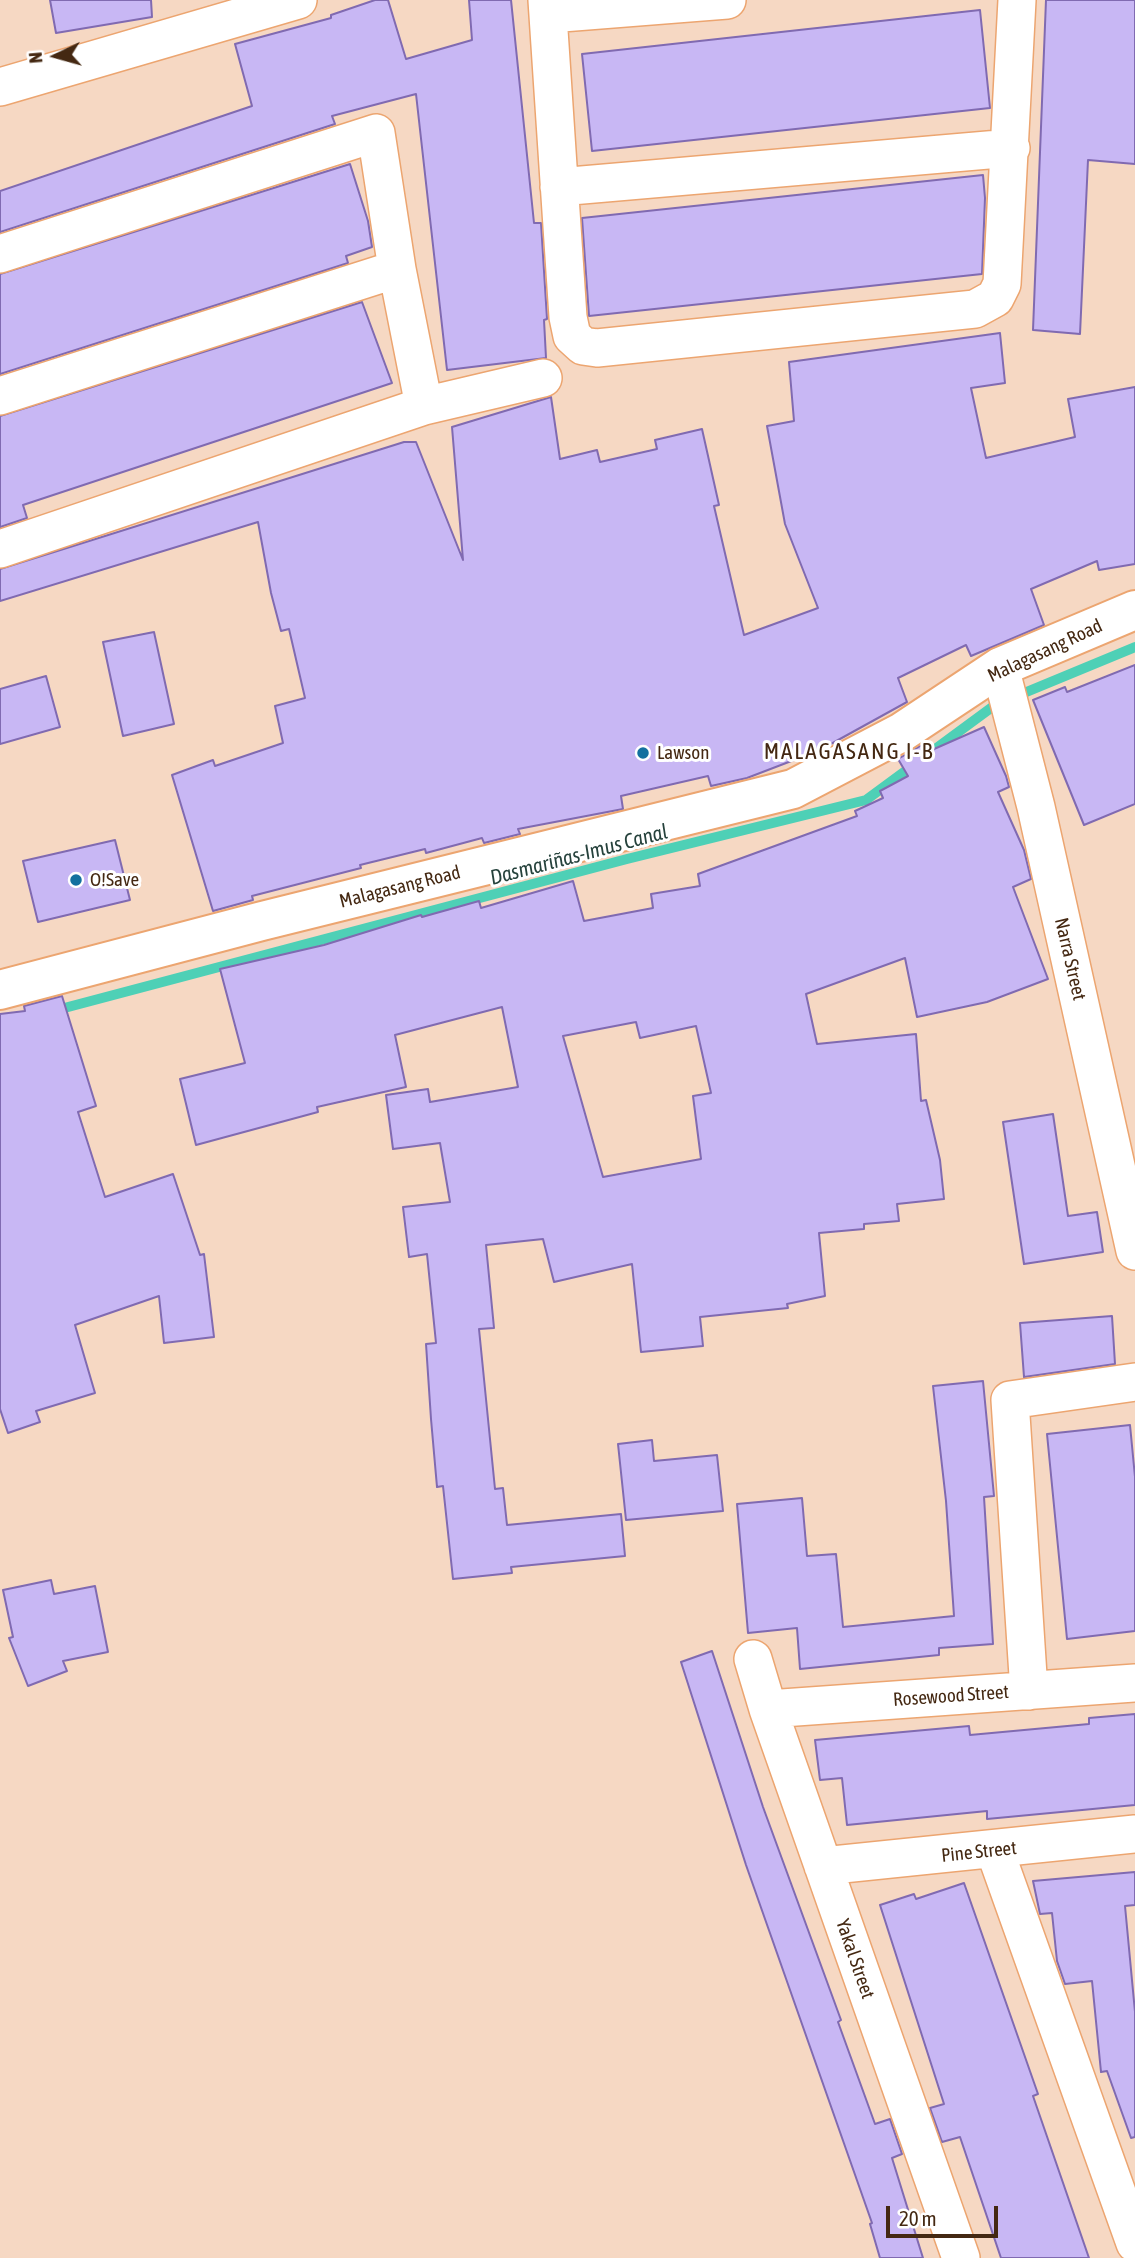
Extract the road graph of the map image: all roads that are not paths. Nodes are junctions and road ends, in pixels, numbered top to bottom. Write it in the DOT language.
graph roads {
  1 [pos="298,0"];
  2 [pos="727,0"];
  3 [pos="1017,0"];
  4 [pos="548,7"];
  5 [pos="0,87"];
  6 [pos="1011,148"];
  7 [pos="559,187"];
  8 [pos="0,254"];
  9 [pos="397,269"];
  10 [pos="543,378"];
  11 [pos="0,396"];
  12 [pos="424,406"];
  13 [pos="0,549"];
  14 [pos="1135,610"];
  15 [pos="1000,667"];
  16 [pos="0,988"];
  17 [pos="1135,1251"];
  18 [pos="1135,1382"];
  19 [pos="753,1659"];
  20 [pos="1135,1683"];
  21 [pos="1029,1691"];
  22 [pos="768,1709"];
  23 [pos="1135,1834"];
  24 [pos="995,1851"];
  25 [pos="823,1866"];
  26 [pos="1135,2243"];
  27 [pos="961,2258"];
  1 -- 5 [label="street"];
  2 -- 4 [label="street"];
  3 -- 6 [label="street"];
  4 -- 7 [label="street"];
  6 -- 7 [label="street"];
  6 -- 7 [label="street"];
  8 -- 9 [label="street"];
  9 -- 11 [label="street"];
  9 -- 12 [label="street"];
  10 -- 12 [label="street"];
  12 -- 13 [label="street"];
  14 -- 15 [label="main road, Malagasang Road"];
  15 -- 16 [label="main road, Malagasang Road"];
  15 -- 17 [label="street, Narra Street"];
  18 -- 21 [label="street"];
  19 -- 22 [label="street, Yakal Street"];
  20 -- 21 [label="street, Rosewood Street"];
  21 -- 22 [label="street, Rosewood Street"];
  22 -- 25 [label="street, Yakal Street"];
  23 -- 24 [label="street, Pine Street"];
  24 -- 25 [label="street, Pine Street"];
  24 -- 26 [label="street"];
  25 -- 27 [label="street, Yakal Street"];
}
